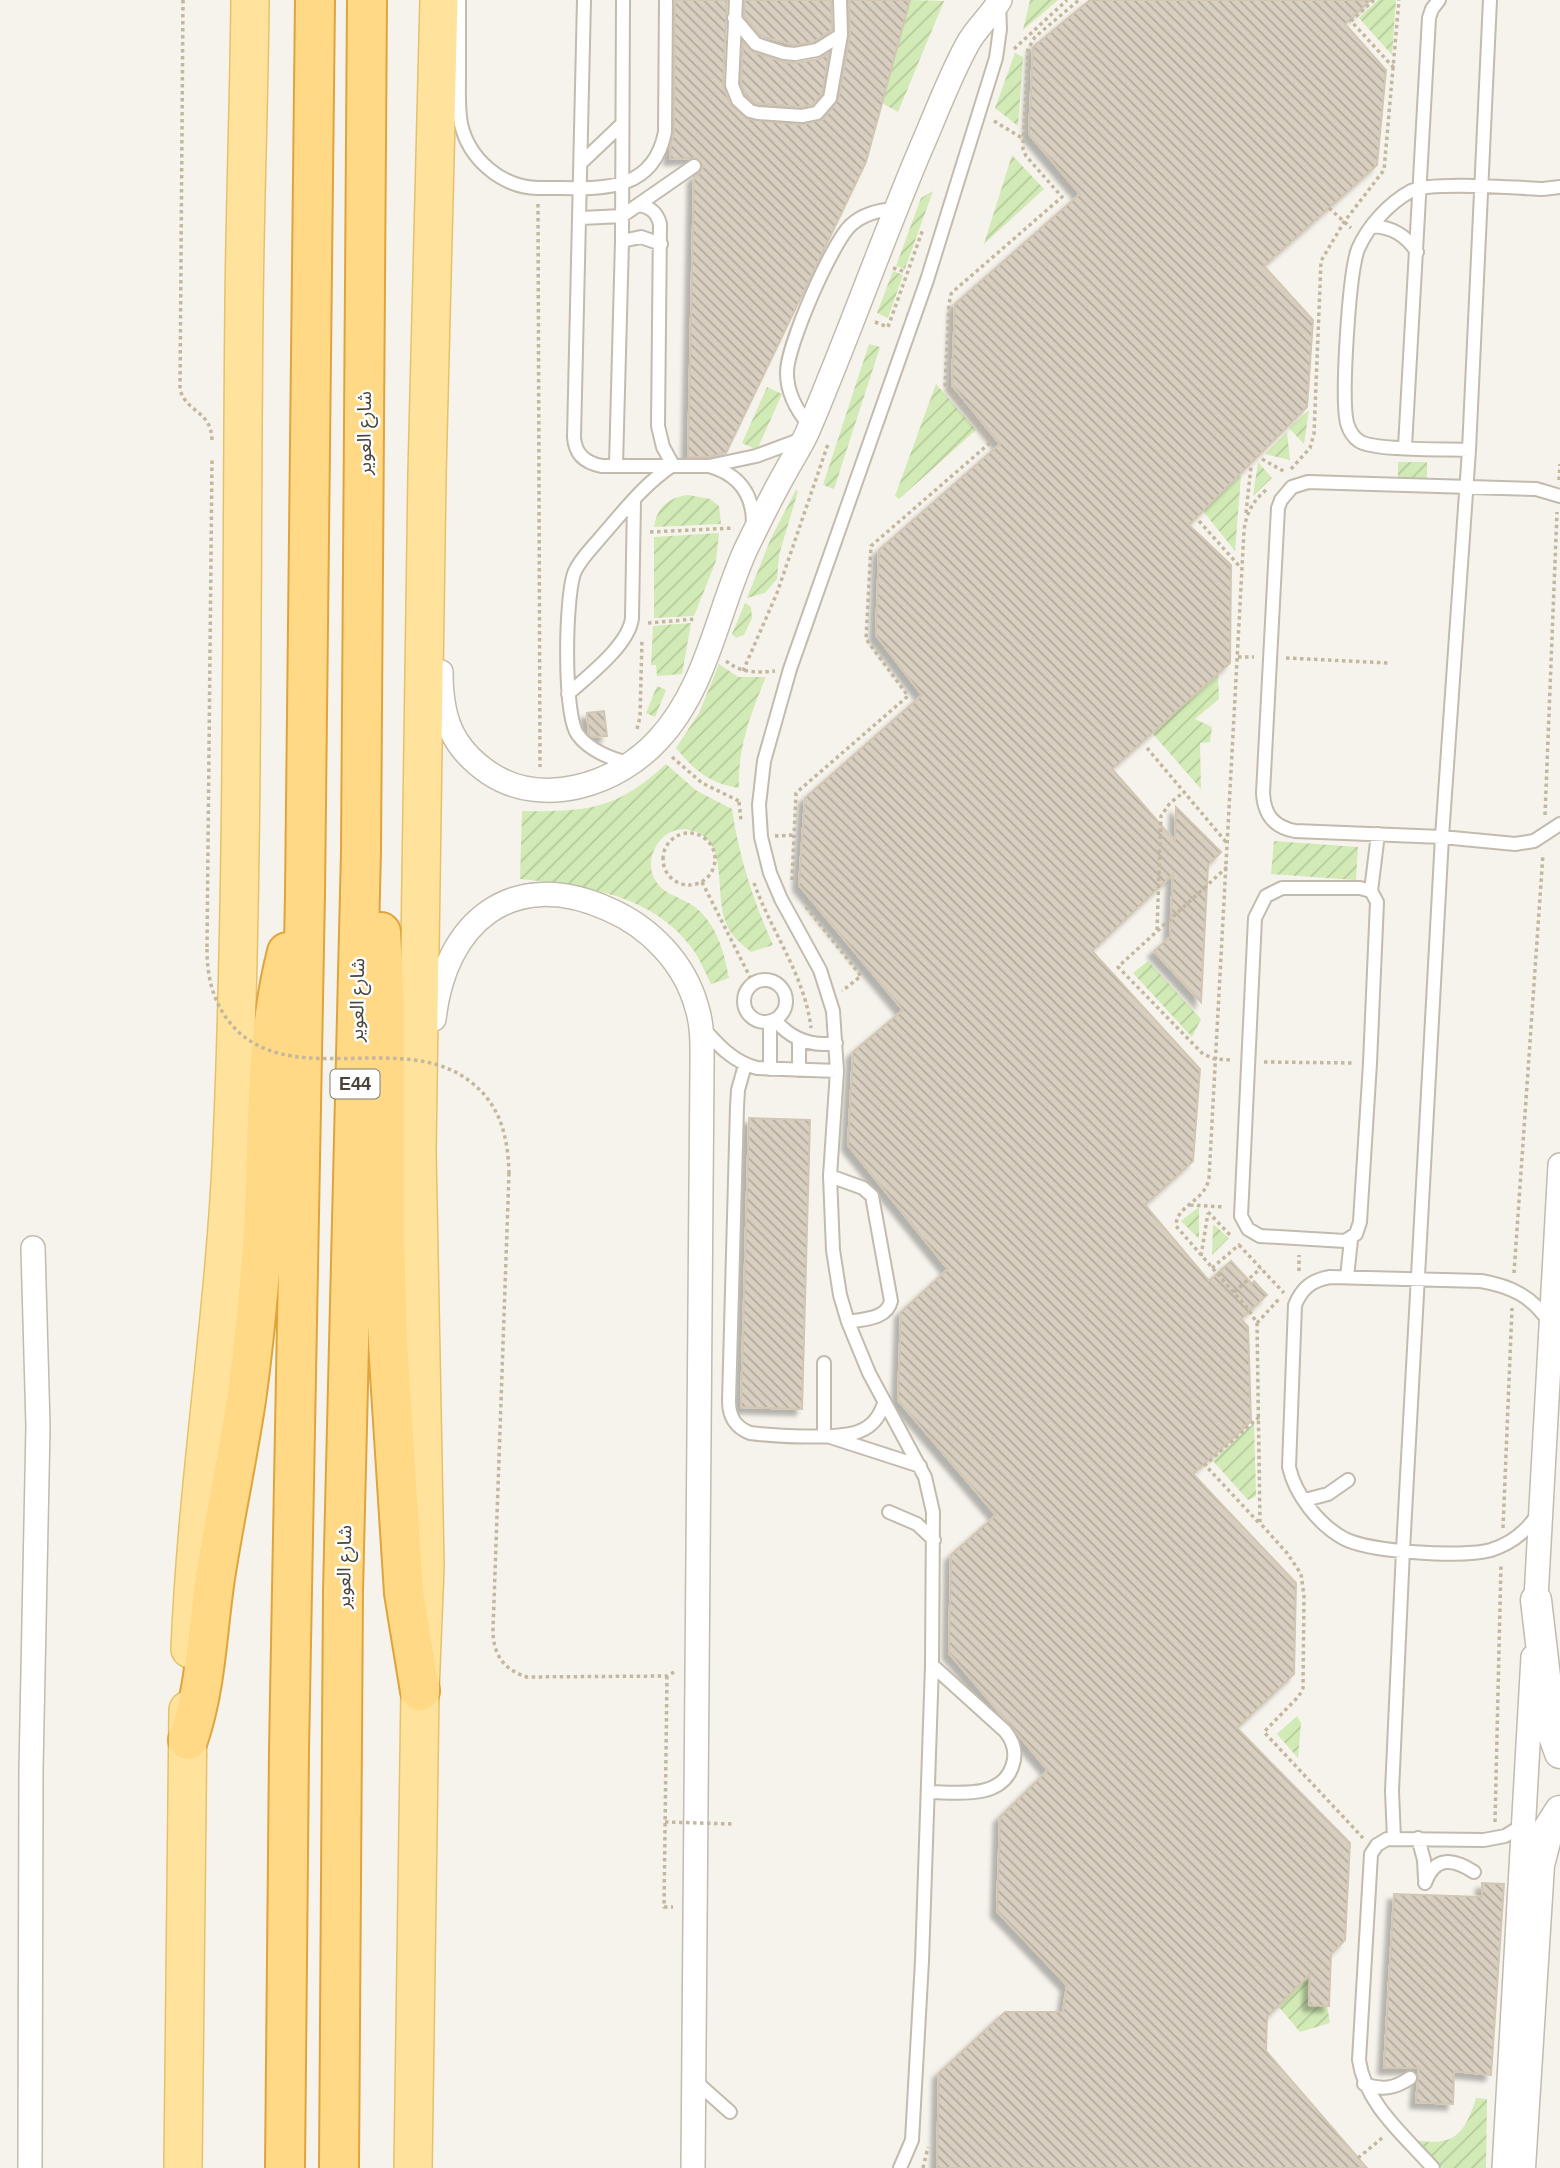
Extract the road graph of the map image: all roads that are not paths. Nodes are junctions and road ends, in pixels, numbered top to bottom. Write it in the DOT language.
graph roads {
  1 [pos="229,0"];
  2 [pos="250,0"];
  3 [pos="315,0"];
  4 [pos="367,0"];
  5 [pos="439,0"];
  6 [pos="459,0"];
  7 [pos="584,0"];
  8 [pos="623,0"];
  9 [pos="666,0"];
  10 [pos="736,0"];
  11 [pos="840,0"];
  12 [pos="1439,0"];
  13 [pos="1490,0"];
  14 [pos="998,1"];
  15 [pos="734,18"];
  16 [pos="841,35"];
  17 [pos="622,124"];
  18 [pos="582,162"];
  19 [pos="694,166"];
  20 [pos="622,185"];
  21 [pos="581,187"];
  22 [pos="1420,187"];
  23 [pos="1480,187"];
  24 [pos="1560,187"];
  25 [pos="639,205"];
  26 [pos="895,209"];
  27 [pos="622,216"];
  28 [pos="581,218"];
  29 [pos="1372,226"];
  30 [pos="622,241"];
  31 [pos="661,244"];
  32 [pos="1417,252"];
  33 [pos="244,303"];
  34 [pos="815,433"];
  35 [pos="1405,447"];
  36 [pos="1469,450"];
  37 [pos="616,465"];
  38 [pos="673,465"];
  39 [pos="709,466"];
  40 [pos="427,474"];
  41 [pos="1467,486"];
  42 [pos="1559,496"];
  43 [pos="634,500"];
  44 [pos="752,533"];
  45 [pos="568,694"];
  46 [pos="623,762"];
  47 [pos="1560,824"];
  48 [pos="1378,834"];
  49 [pos="1442,838"];
  50 [pos="361,851"];
  51 [pos="1371,891"];
  52 [pos="305,893"];
  53 [pos="772,1021"];
  54 [pos="701,1027"];
  55 [pos="799,1039"];
  56 [pos="836,1043"];
  57 [pos="745,1065"];
  58 [pos="770,1069"];
  59 [pos="799,1070"];
  60 [pos="837,1071"];
  61 [pos="417,1151"];
  62 [pos="1560,1165"];
  63 [pos="830,1176"];
  64 [pos="1351,1240"];
  65 [pos="33,1248"];
  66 [pos="1347,1277"];
  67 [pos="1418,1279"];
  68 [pos="848,1322"];
  69 [pos="1551,1325"];
  70 [pos="824,1363"];
  71 [pos="884,1403"];
  72 [pos="824,1435"];
  73 [pos="920,1466"];
  74 [pos="1348,1480"];
  75 [pos="1305,1500"];
  76 [pos="1542,1508"];
  77 [pos="889,1512"];
  78 [pos="934,1540"];
  79 [pos="1403,1550"];
  80 [pos="1536,1600"];
  81 [pos="932,1665"];
  82 [pos="420,1691"];
  83 [pos="188,1740"];
  84 [pos="1560,1753"];
  85 [pos="928,1792"];
  86 [pos="1560,1811"];
  87 [pos="1523,1825"];
  88 [pos="1394,1839"];
  89 [pos="1418,1839"];
  90 [pos="1474,1872"];
  91 [pos="1410,2078"];
  92 [pos="694,2079"];
  93 [pos="1364,2084"];
  94 [pos="730,2112"];
  95 [pos="30,2168"];
  96 [pos="183,2168"];
  97 [pos="285,2168"];
  98 [pos="339,2168"];
  99 [pos="413,2168"];
  100 [pos="693,2168"];
  101 [pos="900,2168"];
  102 [pos="1433,2168"];
  103 [pos="1504,2168"];
  104 [pos="1520,2168"];
  1 -- 33 [label="main road"];
  2 -- 33 [label="main road"];
  3 -- 52 [label="highway, E44"];
  4 -- 50 [label="highway, شارع العوير / E44"];
  5 -- 40 [label="main road"];
  6 -- 21 [label="lane"];
  7 -- 18 [label="lane"];
  8 -- 17 [label="lane"];
  9 -- 20 [label="lane"];
  10 -- 15 [label="lane"];
  11 -- 16 [label="lane"];
  12 -- 22 [label="lane"];
  13 -- 23 [label="lane"];
  14 -- 26 [label="street"];
  14 -- 56 [label="lane"];
  15 -- 16 [label="lane"];
  15 -- 16 [label="lane"];
  17 -- 18 [label="lane"];
  17 -- 20 [label="lane"];
  18 -- 21 [label="lane"];
  19 -- 25 [label="lane"];
  20 -- 21 [label="lane"];
  20 -- 27 [label="lane"];
  21 -- 28 [label="lane"];
  22 -- 23 [label="lane"];
  22 -- 29 [label="lane"];
  22 -- 32 [label="lane"];
  23 -- 24 [label="lane"];
  23 -- 36 [label="lane"];
  25 -- 27 [label="lane"];
  25 -- 31 [label="lane"];
  26 -- 34 [label="street"];
  26 -- 34 [label="lane"];
  27 -- 28 [label="lane"];
  27 -- 30 [label="lane"];
  28 -- 37 [label="lane"];
  29 -- 32 [label="lane"];
  29 -- 35 [label="lane"];
  30 -- 31 [label="lane"];
  30 -- 37 [label="lane"];
  31 -- 38 [label="lane"];
  32 -- 35 [label="lane"];
  33 -- 83 [label="main road"];
  34 -- 39 [label="lane"];
  34 -- 44 [label="street"];
  35 -- 36 [label="lane"];
  36 -- 41 [label="lane"];
  37 -- 38 [label="lane"];
  38 -- 39 [label="lane"];
  38 -- 43 [label="lane"];
  39 -- 44 [label="lane"];
  40 -- 46 [label="street"];
  40 -- 61 [label="main road"];
  41 -- 42 [label="lane"];
  41 -- 48 [label="lane"];
  41 -- 49 [label="lane"];
  43 -- 45 [label="lane"];
  43 -- 45 [label="lane"];
  44 -- 46 [label="street"];
  45 -- 46 [label="lane"];
  47 -- 49 [label="lane"];
  48 -- 49 [label="lane"];
  48 -- 51 [label="lane"];
  49 -- 67 [label="lane"];
  50 -- 82 [label="highway"];
  50 -- 98 [label="highway, شارع العوير / E44"];
  51 -- 64 [label="lane"];
  51 -- 64 [label="lane"];
  52 -- 83 [label="highway"];
  52 -- 97 [label="highway, E44"];
  53 -- 53 [label="lane"];
  53 -- 55 [label="lane"];
  53 -- 58 [label="lane"];
  54 -- 57 [label="lane"];
  54 -- 61 [label="street"];
  54 -- 92 [label="street"];
  55 -- 56 [label="lane"];
  55 -- 59 [label="lane"];
  56 -- 60 [label="lane"];
  57 -- 58 [label="lane"];
  57 -- 72 [label="lane"];
  58 -- 59 [label="lane"];
  59 -- 60 [label="lane"];
  60 -- 63 [label="lane"];
  61 -- 82 [label="main road"];
  62 -- 69 [label="street"];
  63 -- 68 [label="lane"];
  63 -- 68 [label="lane"];
  64 -- 66 [label="lane"];
  65 -- 95 [label="street"];
  66 -- 67 [label="lane"];
  66 -- 75 [label="lane"];
  67 -- 69 [label="lane"];
  67 -- 79 [label="lane"];
  68 -- 71 [label="lane"];
  69 -- 76 [label="street"];
  70 -- 72 [label="lane"];
  71 -- 72 [label="lane"];
  71 -- 73 [label="lane"];
  72 -- 73 [label="lane"];
  73 -- 78 [label="lane"];
  74 -- 75 [label="lane"];
  75 -- 79 [label="lane"];
  76 -- 79 [label="lane"];
  76 -- 80 [label="street"];
  77 -- 78 [label="lane"];
  78 -- 81 [label="lane"];
  79 -- 88 [label="lane"];
  80 -- 84 [label="street"];
  80 -- 87 [label="street"];
  81 -- 85 [label="lane"];
  81 -- 85 [label="lane"];
  82 -- 99 [label="main road"];
  83 -- 96 [label="main road"];
  85 -- 101 [label="lane"];
  86 -- 104 [label="street"];
  87 -- 89 [label="lane"];
  87 -- 103 [label="street"];
  88 -- 89 [label="lane"];
  88 -- 93 [label="lane"];
  89 -- 90 [label="lane"];
  91 -- 93 [label="lane"];
  92 -- 94 [label="lane"];
  92 -- 100 [label="street"];
  93 -- 102 [label="lane"];
}
